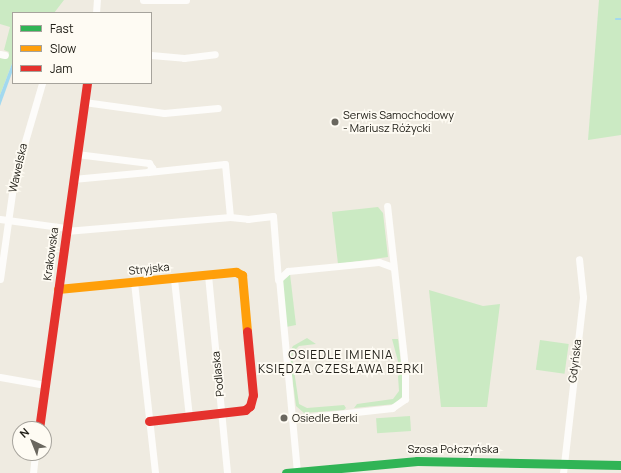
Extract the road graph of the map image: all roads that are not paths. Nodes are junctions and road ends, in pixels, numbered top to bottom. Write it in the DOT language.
graph roads {
  1 [pos="97,0"];
  2 [pos="147,0"];
  3 [pos="186,0"];
  4 [pos="96,12"];
  5 [pos="215,54"];
  6 [pos="152,55"];
  7 [pos="42,84"];
  8 [pos="86,84"];
  9 [pos="84,102"];
  10 [pos="218,108"];
  11 [pos="77,154"];
  12 [pos="148,172"];
  13 [pos="73,179"];
  14 [pos="387,206"];
  15 [pos="230,217"];
  16 [pos="0,218"];
  17 [pos="8,220"];
  18 [pos="66,230"];
  19 [pos="580,259"];
  20 [pos="393,266"];
  21 [pos="208,275"];
  22 [pos="0,278"];
  23 [pos="174,278"];
  24 [pos="134,282"];
  25 [pos="278,282"];
  26 [pos="58,289"];
  27 [pos="0,377"];
  28 [pos="45,385"];
  29 [pos="222,413"];
  30 [pos="189,416"];
  31 [pos="292,418"];
  32 [pos="40,421"];
  33 [pos="150,421"];
  34 [pos="35,461"];
  35 [pos="564,463"];
  36 [pos="621,465"];
  37 [pos="297,472"];
  38 [pos="33,473"];
  39 [pos="155,473"];
  40 [pos="227,473"];
  41 [pos="286,473"];
  42 [pos="563,473"];
  1 -- 4 [label="street"];
  2 -- 3 [label="street"];
  5 -- 6 [label="street"];
  7 -- 17 [label="street, Wawelska"];
  8 -- 9 [label="street, Krakowska"];
  9 -- 10 [label="street"];
  9 -- 11 [label="street, Krakowska"];
  11 -- 12 [label="street"];
  11 -- 13 [label="street, Krakowska"];
  12 -- 13 [label="street"];
  12 -- 15 [label="street"];
  13 -- 18 [label="street, Krakowska"];
  14 -- 20 [label="street"];
  15 -- 18 [label="street"];
  15 -- 25 [label="street"];
  16 -- 17 [label="street"];
  17 -- 18 [label="street"];
  17 -- 22 [label="street, Wawelska"];
  18 -- 26 [label="street, Krakowska"];
  19 -- 35 [label="street, Gdyńska"];
  20 -- 25 [label="street"];
  20 -- 31 [label="street"];
  21 -- 23 [label="street, Stryjska"];
  21 -- 29 [label="street, Podlaska"];
  21 -- 29 [label="street, Stryjska"];
  23 -- 24 [label="street, Stryjska"];
  23 -- 30 [label="street"];
  24 -- 26 [label="street, Stryjska"];
  24 -- 33 [label="street"];
  25 -- 31 [label="street"];
  26 -- 28 [label="street, Krakowska"];
  27 -- 28 [label="street"];
  28 -- 32 [label="street, Krakowska"];
  29 -- 30 [label="street"];
  29 -- 40 [label="street, Podlaska"];
  30 -- 33 [label="street"];
  31 -- 37 [label="street"];
  33 -- 39 [label="street"];
  34 -- 38 [label="street"];
  35 -- 36 [label="street, Szosa Połczyńska"];
  35 -- 37 [label="street, Szosa Połczyńska"];
  35 -- 42 [label="street, Gdyńska"];
  37 -- 41 [label="street, Szosa Połczyńska"];
}
